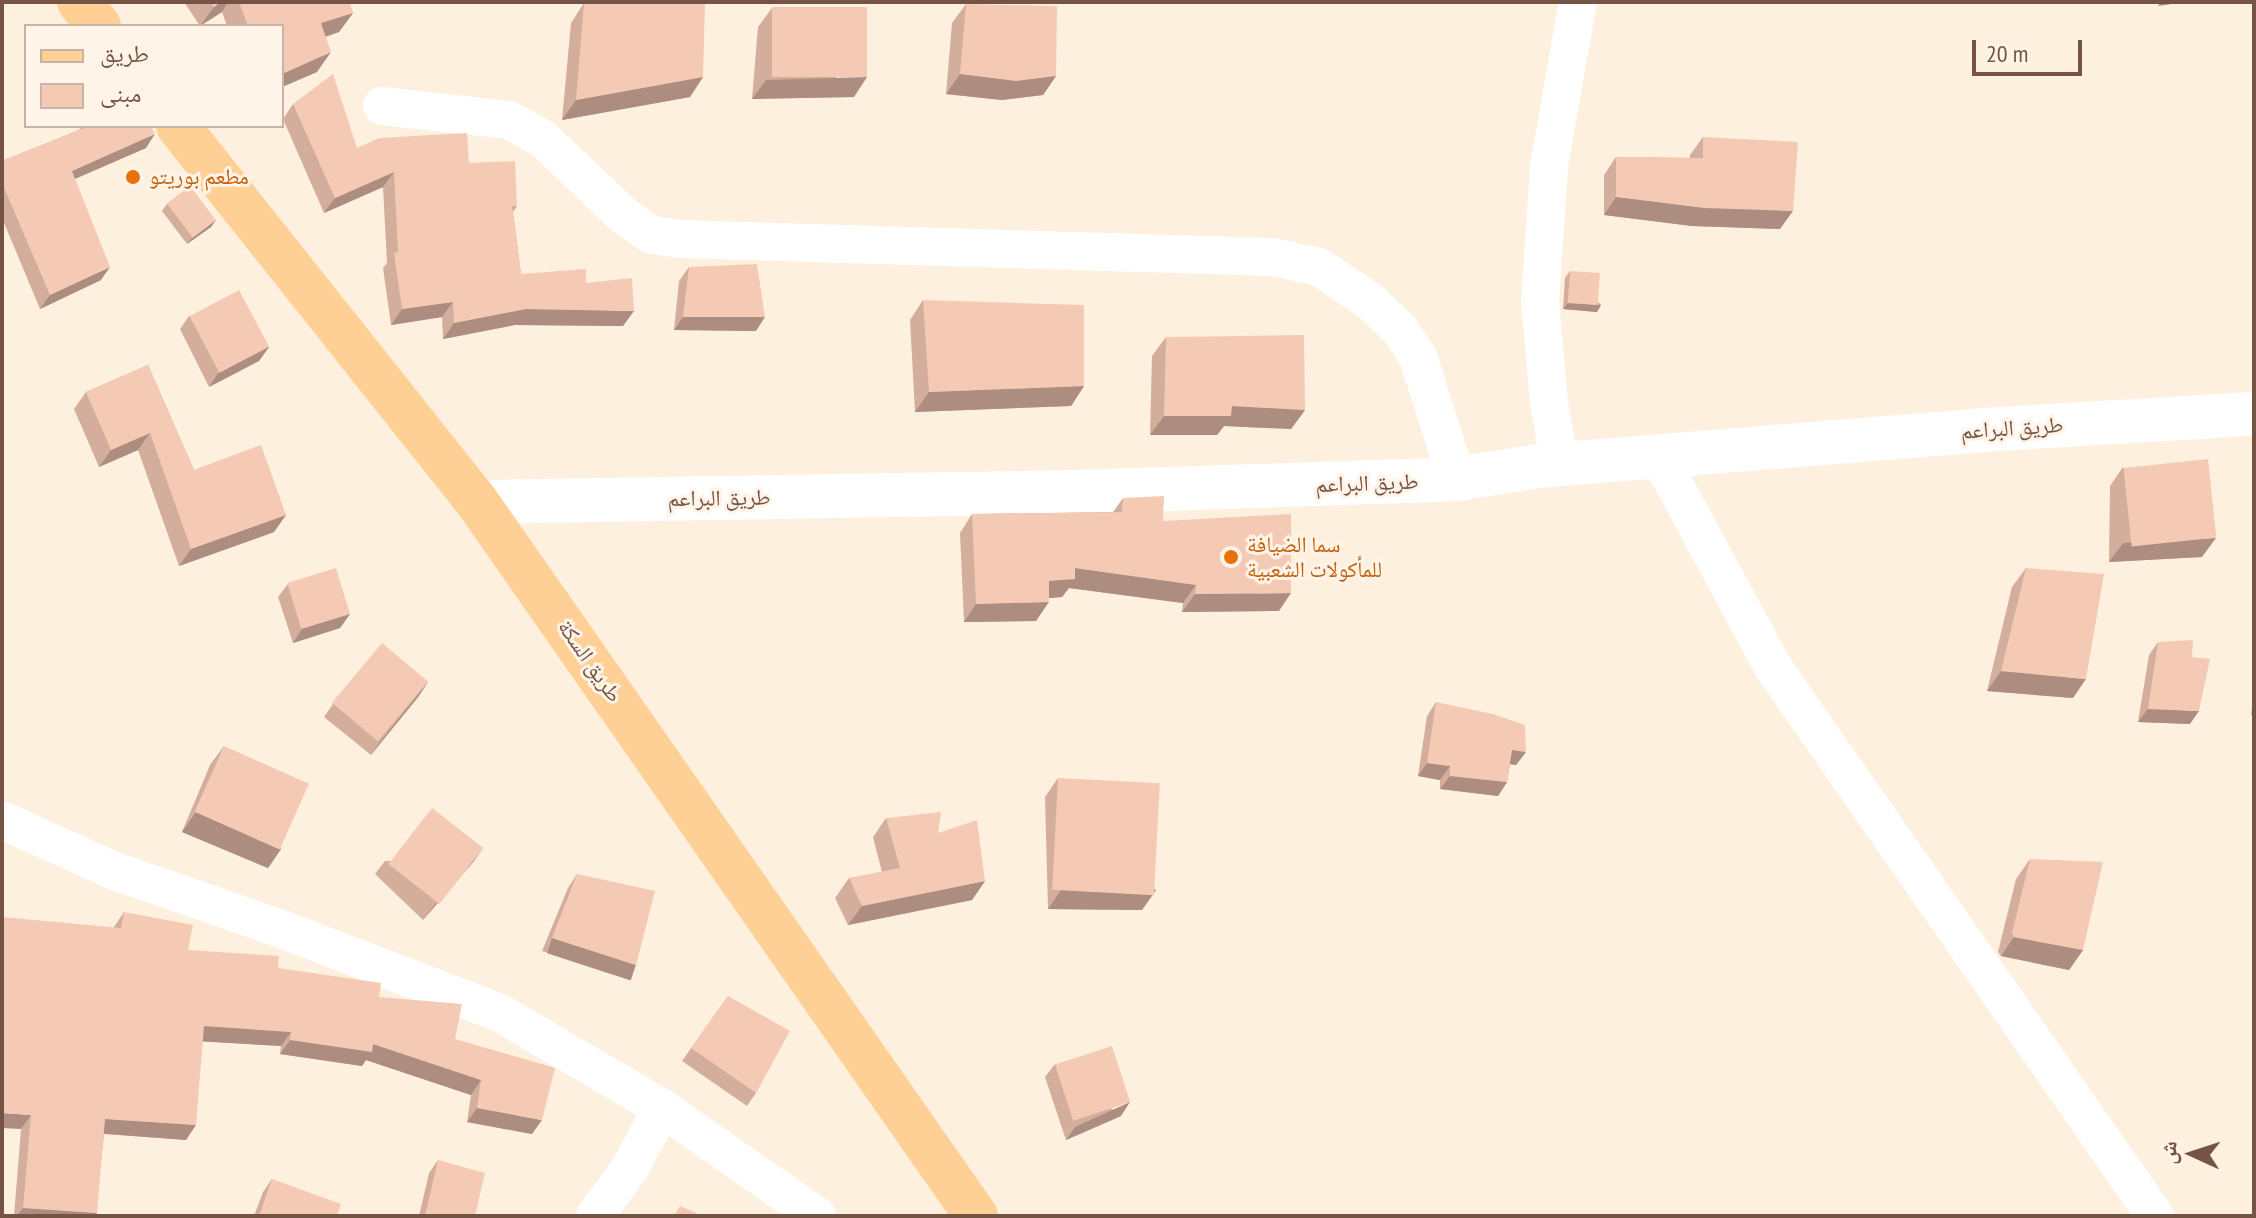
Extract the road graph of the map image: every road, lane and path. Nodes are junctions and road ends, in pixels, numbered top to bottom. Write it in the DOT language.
graph roads {
  1 [pos="79,2"];
  2 [pos="1578,2"];
  3 [pos="97,24"];
  4 [pos="382,106"];
  5 [pos="180,128"];
  6 [pos="2254,414"];
  7 [pos="1660,458"];
  8 [pos="1560,467"];
  9 [pos="1457,479"];
  10 [pos="477,502"];
  11 [pos="2,820"];
  12 [pos="662,1108"];
  13 [pos="595,1216"];
  14 [pos="817,1216"];
  15 [pos="976,1216"];
  16 [pos="2155,1216"];
  1 -- 3 [label="main road"];
  2 -- 8 [label="street"];
  4 -- 9 [label="street"];
  5 -- 10 [label="main road, طريق السكة"];
  6 -- 7 [label="street, طريق البراعم"];
  7 -- 8 [label="street, طريق البراعم"];
  7 -- 16 [label="street"];
  8 -- 9 [label="street, طريق البراعم"];
  9 -- 10 [label="street, طريق البراعم"];
  10 -- 15 [label="main road, طريق السكة"];
  11 -- 12 [label="street"];
  12 -- 13 [label="street"];
  12 -- 14 [label="street"];
}
